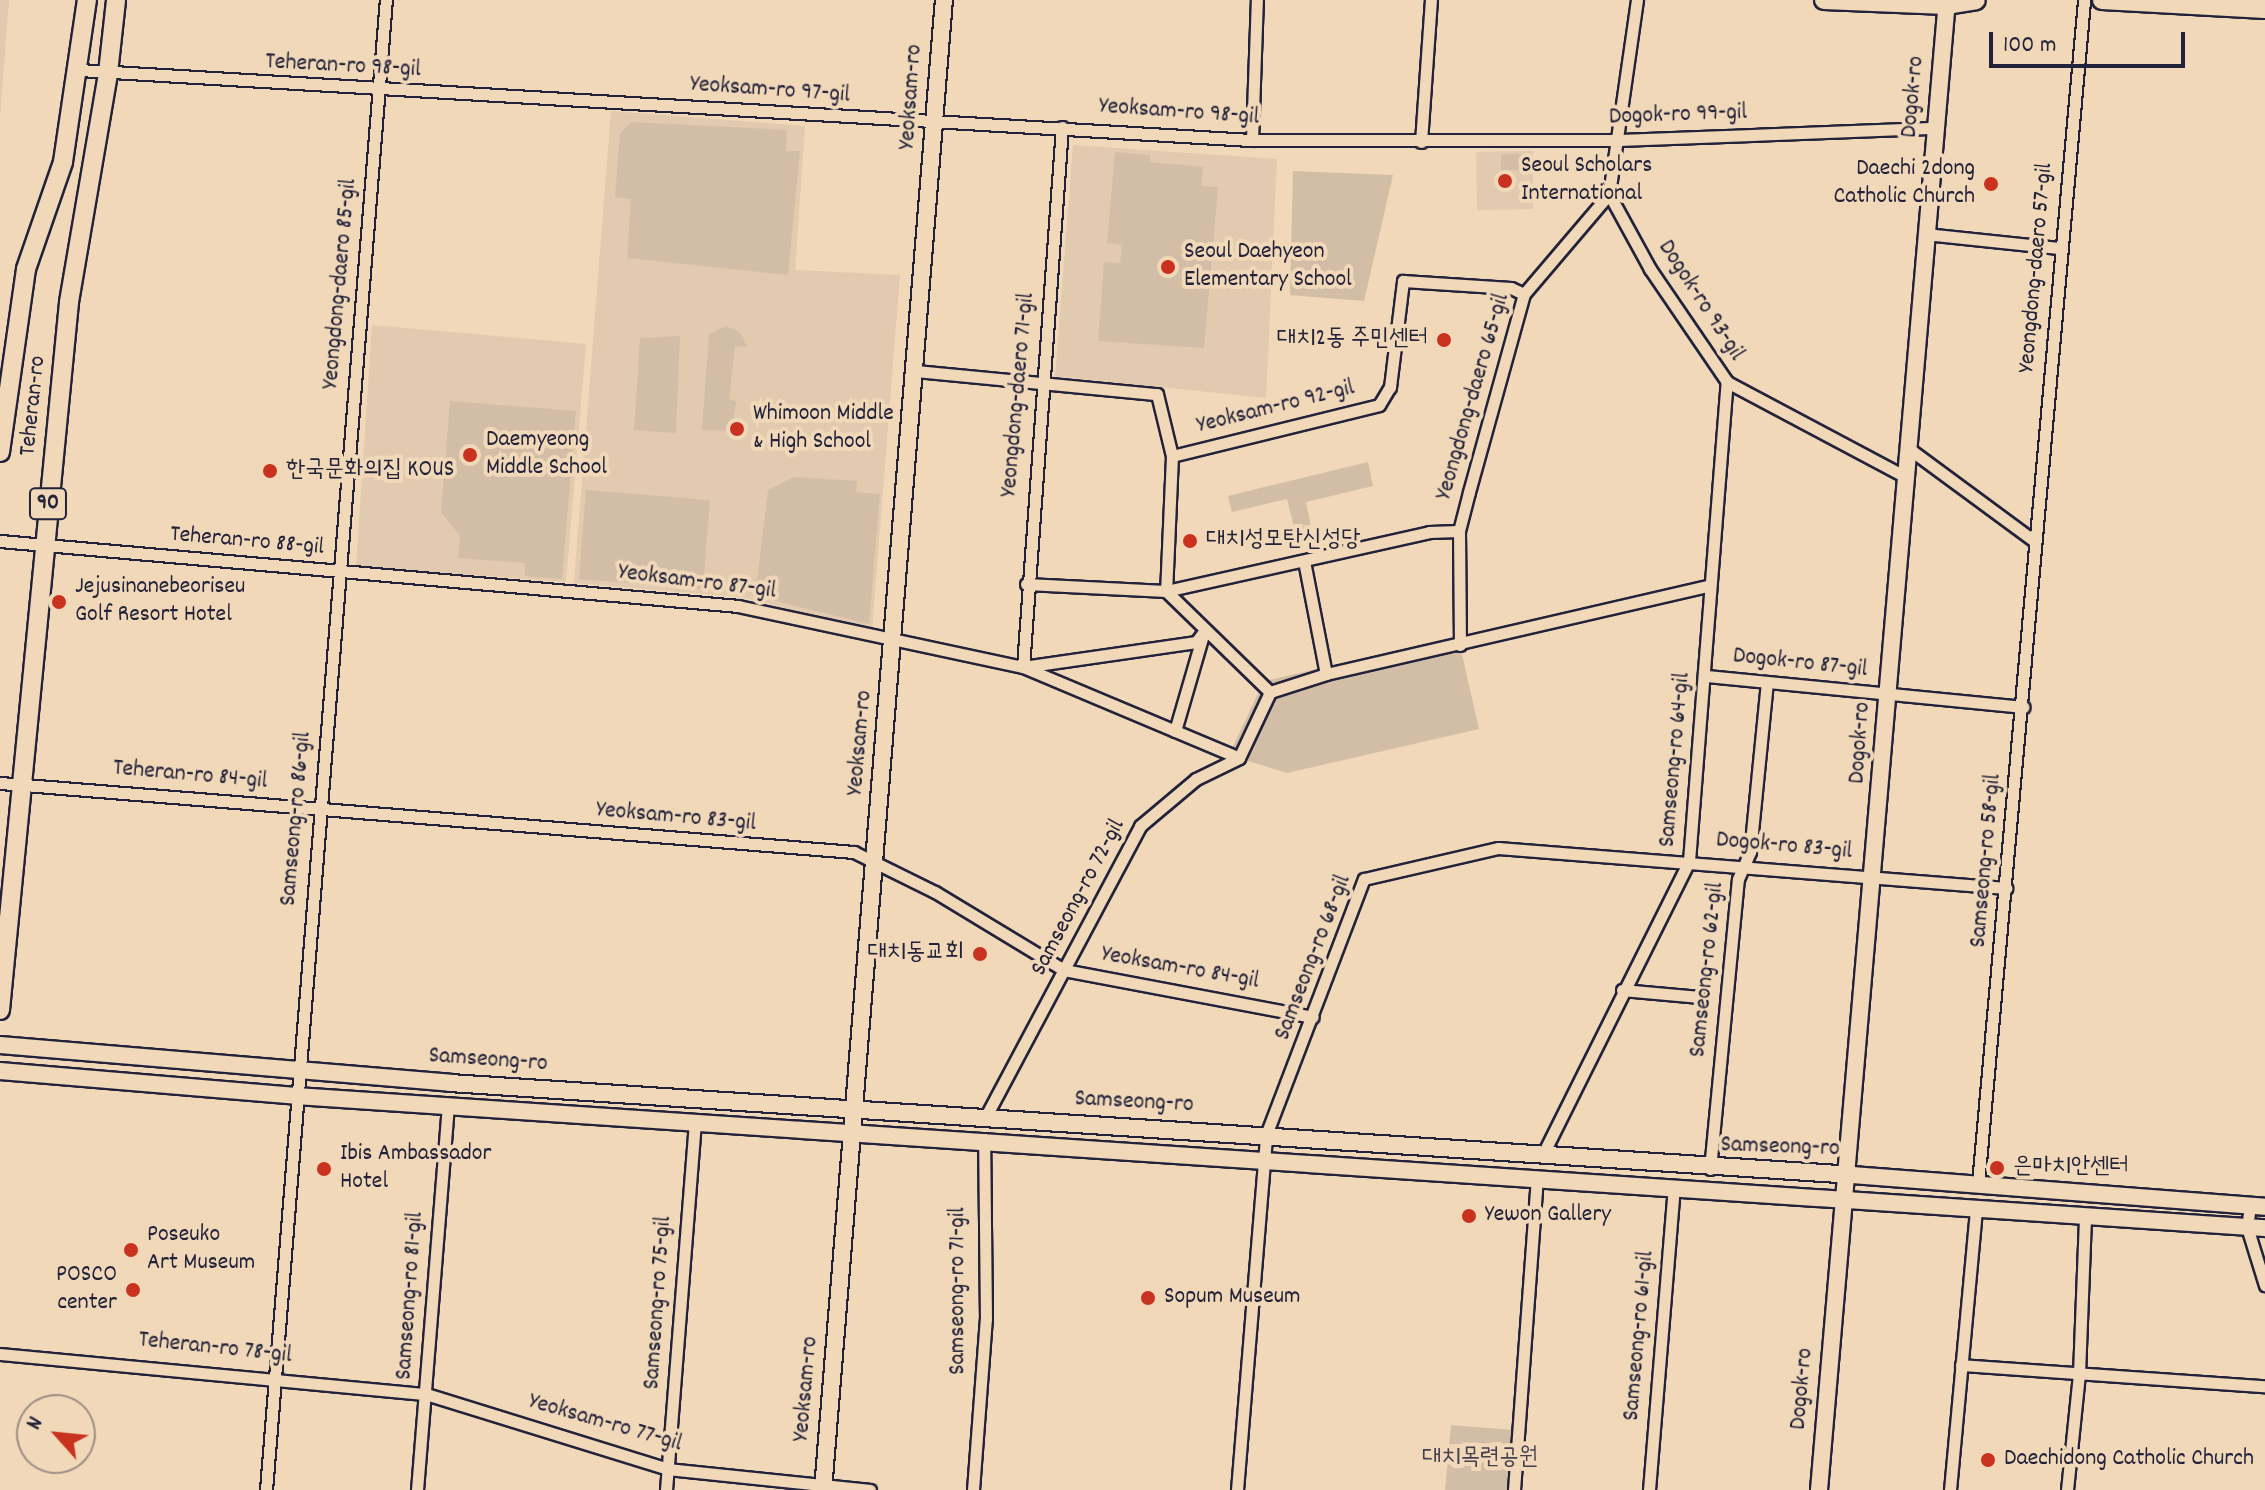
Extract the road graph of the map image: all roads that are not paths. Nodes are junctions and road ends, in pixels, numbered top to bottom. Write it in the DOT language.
graph roads {
  1 [pos="87,0"];
  2 [pos="116,0"];
  3 [pos="386,0"];
  4 [pos="944,0"];
  5 [pos="1257,0"];
  6 [pos="1431,0"];
  7 [pos="1637,0"];
  8 [pos="1824,0"];
  9 [pos="1976,0"];
  10 [pos="2084,0"];
  11 [pos="2102,0"];
  12 [pos="1947,2"];
  13 [pos="2265,9"];
  14 [pos="79,70"];
  15 [pos="108,73"];
  16 [pos="379,92"];
  17 [pos="604,102"];
  18 [pos="934,125"];
  19 [pos="1062,127"];
  20 [pos="1936,128"];
  21 [pos="1252,140"];
  22 [pos="1619,140"];
  23 [pos="1421,142"];
  24 [pos="1609,194"];
  25 [pos="1926,234"];
  26 [pos="2060,248"];
  27 [pos="1524,294"];
  28 [pos="916,371"];
  29 [pos="1043,381"];
  30 [pos="1727,382"];
  31 [pos="1908,448"];
  32 [pos="0,452"];
  33 [pos="1172,456"];
  34 [pos="1904,476"];
  35 [pos="1459,531"];
  36 [pos="0,541"];
  37 [pos="2034,541"];
  38 [pos="43,544"];
  39 [pos="1304,561"];
  40 [pos="341,572"];
  41 [pos="1026,584"];
  42 [pos="491,585"];
  43 [pos="1710,585"];
  44 [pos="1166,591"];
  45 [pos="1205,630"];
  46 [pos="893,643"];
  47 [pos="1460,645"];
  48 [pos="1023,667"];
  49 [pos="1326,674"];
  50 [pos="1707,676"];
  51 [pos="1767,683"];
  52 [pos="1270,692"];
  53 [pos="1889,695"];
  54 [pos="2023,707"];
  55 [pos="1175,731"];
  56 [pos="1239,758"];
  57 [pos="0,783"];
  58 [pos="24,783"];
  59 [pos="320,809"];
  60 [pos="471,822"];
  61 [pos="1498,848"];
  62 [pos="1689,861"];
  63 [pos="875,862"];
  64 [pos="1745,866"];
  65 [pos="1874,877"];
  66 [pos="2006,888"];
  67 [pos="6,899"];
  68 [pos="1064,970"];
  69 [pos="1622,990"];
  70 [pos="1700,997"];
  71 [pos="0,1010"];
  72 [pos="1313,1017"];
  73 [pos="0,1045"];
  74 [pos="298,1070"];
  75 [pos="0,1071"];
  76 [pos="296,1096"];
  77 [pos="448,1105"];
  78 [pos="853,1107"];
  79 [pos="985,1118"];
  80 [pos="695,1120"];
  81 [pos="852,1133"];
  82 [pos="1247,1134"];
  83 [pos="1266,1135"];
  84 [pos="1286,1137"];
  85 [pos="984,1139"];
  86 [pos="1542,1156"];
  87 [pos="1244,1158"];
  88 [pos="1264,1159"];
  89 [pos="1285,1160"];
  90 [pos="1710,1169"];
  91 [pos="1844,1175"];
  92 [pos="1537,1177"];
  93 [pos="1978,1184"];
  94 [pos="1674,1186"];
  95 [pos="1843,1201"];
  96 [pos="2258,1207"];
  97 [pos="1976,1210"];
  98 [pos="2085,1217"];
  99 [pos="2247,1227"];
  100 [pos="2265,1228"];
  101 [pos="2265,1285"];
  102 [pos="0,1354"];
  103 [pos="1961,1365"];
  104 [pos="2079,1374"];
  105 [pos="276,1377"];
  106 [pos="2265,1386"];
  107 [pos="426,1394"];
  108 [pos="668,1469"];
  109 [pos="823,1488"];
  110 [pos="266,1490"];
  111 [pos="417,1490"];
  112 [pos="666,1490"];
  113 [pos="870,1490"];
  114 [pos="973,1490"];
  115 [pos="1237,1490"];
  116 [pos="1514,1490"];
  117 [pos="1649,1490"];
  118 [pos="1819,1490"];
  119 [pos="1950,1490"];
  120 [pos="2067,1490"];
  1 -- 14 [label="main road, Teheran-ro"];
  2 -- 15 [label="main road, Teheran-ro / 90"];
  3 -- 16 [label="street, Yeongdong-daero 85-gil"];
  4 -- 18 [label="main road, Yeoksam-ro"];
  5 -- 21 [label="street"];
  6 -- 23 [label="street"];
  7 -- 22 [label="street, Yeongdong-daero 65-gil"];
  8 -- 12 [label="main road"];
  9 -- 12 [label="main road"];
  10 -- 26 [label="street, Yeongdong-daero 57-gil"];
  11 -- 13 [label="main road"];
  12 -- 20 [label="main road, Dogok-ro"];
  14 -- 15 [label="street, Teheran-ro 98-gil"];
  14 -- 32 [label="main road, Teheran-ro"];
  15 -- 16 [label="street, Teheran-ro 98-gil"];
  15 -- 38 [label="main road, Teheran-ro / 90"];
  16 -- 17 [label="street, Teheran-ro 98-gil"];
  16 -- 40 [label="street, Yeongdong-daero 85-gil"];
  17 -- 18 [label="street, Yeoksam-ro 97-gil"];
  18 -- 19 [label="street, Yeoksam-ro 98-gil"];
  18 -- 28 [label="main road, Yeoksam-ro"];
  19 -- 21 [label="street, Yeoksam-ro 98-gil"];
  19 -- 29 [label="street, Yeongdong-daero 71-gil"];
  20 -- 22 [label="street, Dogok-ro 99-gil"];
  20 -- 25 [label="main road, Dogok-ro"];
  21 -- 23 [label="street, Yeoksam-ro 98-gil"];
  22 -- 23 [label="street, Dogok-ro 99-gil"];
  22 -- 24 [label="street, Yeongdong-daero 65-gil"];
  24 -- 27 [label="street, Yeongdong-daero 65-gil"];
  24 -- 30 [label="street, Dogok-ro 93-gil"];
  25 -- 26 [label="street"];
  25 -- 31 [label="main road, Dogok-ro"];
  26 -- 37 [label="street, Yeongdong-daero 57-gil"];
  27 -- 33 [label="street, Yeoksam-ro 92-gil"];
  27 -- 35 [label="street, Yeongdong-daero 65-gil"];
  28 -- 29 [label="street, Yeoksam-ro 92-gil"];
  28 -- 46 [label="main road, Yeoksam-ro"];
  29 -- 33 [label="street, Yeoksam-ro 92-gil"];
  29 -- 41 [label="street, Yeongdong-daero 71-gil"];
  30 -- 34 [label="street, Dogok-ro 93-gil"];
  30 -- 43 [label="street, Samseong-ro 64-gil"];
  31 -- 34 [label="main road, Dogok-ro"];
  31 -- 37 [label="street"];
  33 -- 44 [label="street, Yeoksam-ro 92-gil"];
  34 -- 53 [label="main road, Dogok-ro"];
  35 -- 39 [label="street"];
  35 -- 47 [label="street, Yeongdong-daero 65-gil"];
  36 -- 38 [label="street, Teheran-ro 88-gil"];
  37 -- 54 [label="street, Samseong-ro 58-gil"];
  38 -- 40 [label="street, Teheran-ro 88-gil"];
  38 -- 58 [label="main road, Teheran-ro / 90"];
  39 -- 44 [label="street"];
  39 -- 49 [label="street"];
  40 -- 42 [label="street, Teheran-ro 88-gil"];
  40 -- 59 [label="street, Samseong-ro 86-gil"];
  41 -- 44 [label="street"];
  41 -- 48 [label="street, Yeongdong-daero 71-gil"];
  42 -- 46 [label="street, Yeoksam-ro 87-gil"];
  43 -- 47 [label="street"];
  43 -- 50 [label="street, Samseong-ro 64-gil"];
  44 -- 45 [label="street"];
  45 -- 48 [label="street"];
  45 -- 52 [label="street"];
  45 -- 55 [label="street"];
  46 -- 48 [label="street, Yeoksam-ro 87-gil"];
  46 -- 63 [label="main road, Yeoksam-ro"];
  47 -- 49 [label="street"];
  48 -- 55 [label="street"];
  49 -- 52 [label="street"];
  50 -- 51 [label="street, Dogok-ro 87-gil"];
  50 -- 62 [label="street, Samseong-ro 64-gil"];
  51 -- 53 [label="street, Dogok-ro 87-gil"];
  51 -- 64 [label="street, Samseong-ro 62-gil"];
  52 -- 56 [label="street"];
  53 -- 54 [label="street, Dogok-ro 87-gil"];
  53 -- 65 [label="main road, Dogok-ro"];
  54 -- 66 [label="street, Samseong-ro 58-gil"];
  55 -- 56 [label="street"];
  56 -- 68 [label="street, Samseong-ro 72-gil"];
  57 -- 58 [label="street, Teheran-ro 84-gil"];
  58 -- 59 [label="street, Teheran-ro 84-gil"];
  58 -- 67 [label="main road, Teheran-ro / 90"];
  59 -- 60 [label="street, Teheran-ro 84-gil"];
  59 -- 74 [label="street, Samseong-ro 86-gil"];
  60 -- 63 [label="street, Yeoksam-ro 83-gil"];
  61 -- 62 [label="street, Dogok-ro 83-gil"];
  61 -- 72 [label="street, Samseong-ro 68-gil"];
  62 -- 64 [label="street, Dogok-ro 83-gil"];
  62 -- 69 [label="street, Samseong-ro 64-gil"];
  63 -- 68 [label="street, Yeoksam-ro 84-gil"];
  63 -- 78 [label="main road, Yeoksam-ro"];
  64 -- 65 [label="street, Dogok-ro 83-gil"];
  64 -- 90 [label="street, Samseong-ro 62-gil"];
  65 -- 66 [label="street, Dogok-ro 83-gil"];
  65 -- 91 [label="main road, Dogok-ro"];
  66 -- 93 [label="street, Samseong-ro 58-gil"];
  67 -- 71 [label="main road, Teheran-ro / 90"];
  68 -- 72 [label="street, Yeoksam-ro 84-gil"];
  68 -- 79 [label="street, Samseong-ro 72-gil"];
  69 -- 70 [label="street"];
  69 -- 86 [label="street, Samseong-ro 64-gil"];
  72 -- 83 [label="street, Samseong-ro 68-gil"];
  73 -- 74 [label="main road, Samseong-ro"];
  74 -- 76 [label="street, Samseong-ro 86-gil"];
  74 -- 78 [label="main road, Samseong-ro"];
  75 -- 76 [label="main road, Samseong-ro"];
  76 -- 77 [label="main road, Samseong-ro"];
  76 -- 105 [label="street, Samseong-ro 86-gil"];
  77 -- 80 [label="main road, Samseong-ro"];
  77 -- 107 [label="street, Samseong-ro 81-gil"];
  78 -- 79 [label="main road, Samseong-ro"];
  78 -- 81 [label="main road, Yeoksam-ro"];
  79 -- 82 [label="main road, Samseong-ro"];
  80 -- 81 [label="main road, Samseong-ro"];
  80 -- 108 [label="street, Samseong-ro 75-gil"];
  81 -- 85 [label="main road, Samseong-ro"];
  81 -- 109 [label="main road, Yeoksam-ro"];
  82 -- 83 [label="main road, Samseong-ro"];
  82 -- 87 [label="main road"];
  83 -- 84 [label="main road, Samseong-ro"];
  83 -- 88 [label="street, Samseong-ro 68-gil"];
  84 -- 86 [label="main road, Samseong-ro"];
  84 -- 89 [label="main road"];
  85 -- 87 [label="main road, Samseong-ro"];
  85 -- 114 [label="street, Samseong-ro 71-gil"];
  86 -- 90 [label="main road, Samseong-ro"];
  87 -- 88 [label="main road, Samseong-ro"];
  88 -- 89 [label="main road, Samseong-ro"];
  88 -- 115 [label="street, Samseong-ro 68-gil"];
  89 -- 92 [label="main road, Samseong-ro"];
  90 -- 91 [label="main road, Samseong-ro"];
  91 -- 93 [label="main road, Samseong-ro"];
  91 -- 95 [label="main road, Dogok-ro"];
  92 -- 94 [label="main road, Samseong-ro"];
  92 -- 116 [label="street"];
  93 -- 96 [label="main road, Samseong-ro"];
  94 -- 95 [label="main road, Samseong-ro"];
  94 -- 117 [label="street, Samseong-ro 61-gil"];
  95 -- 97 [label="main road, Samseong-ro"];
  95 -- 118 [label="main road, Dogok-ro"];
  96 -- 99 [label="street"];
  97 -- 98 [label="main road, Samseong-ro"];
  97 -- 103 [label="street"];
  98 -- 99 [label="main road, Samseong-ro"];
  98 -- 104 [label="street"];
  99 -- 100 [label="main road, Samseong-ro"];
  99 -- 101 [label="street"];
  102 -- 105 [label="street, Teheran-ro 78-gil"];
  103 -- 104 [label="street"];
  103 -- 119 [label="street"];
  104 -- 106 [label="street"];
  104 -- 120 [label="street"];
  105 -- 107 [label="street, Teheran-ro 78-gil"];
  105 -- 110 [label="street, Samseong-ro 86-gil"];
  107 -- 108 [label="street, Yeoksam-ro 77-gil"];
  107 -- 111 [label="street, Samseong-ro 81-gil"];
  108 -- 109 [label="street, Yeoksam-ro 77-gil"];
  108 -- 112 [label="street, Samseong-ro 75-gil"];
  109 -- 113 [label="street, Yeoksam-ro 77-gil"];
}
